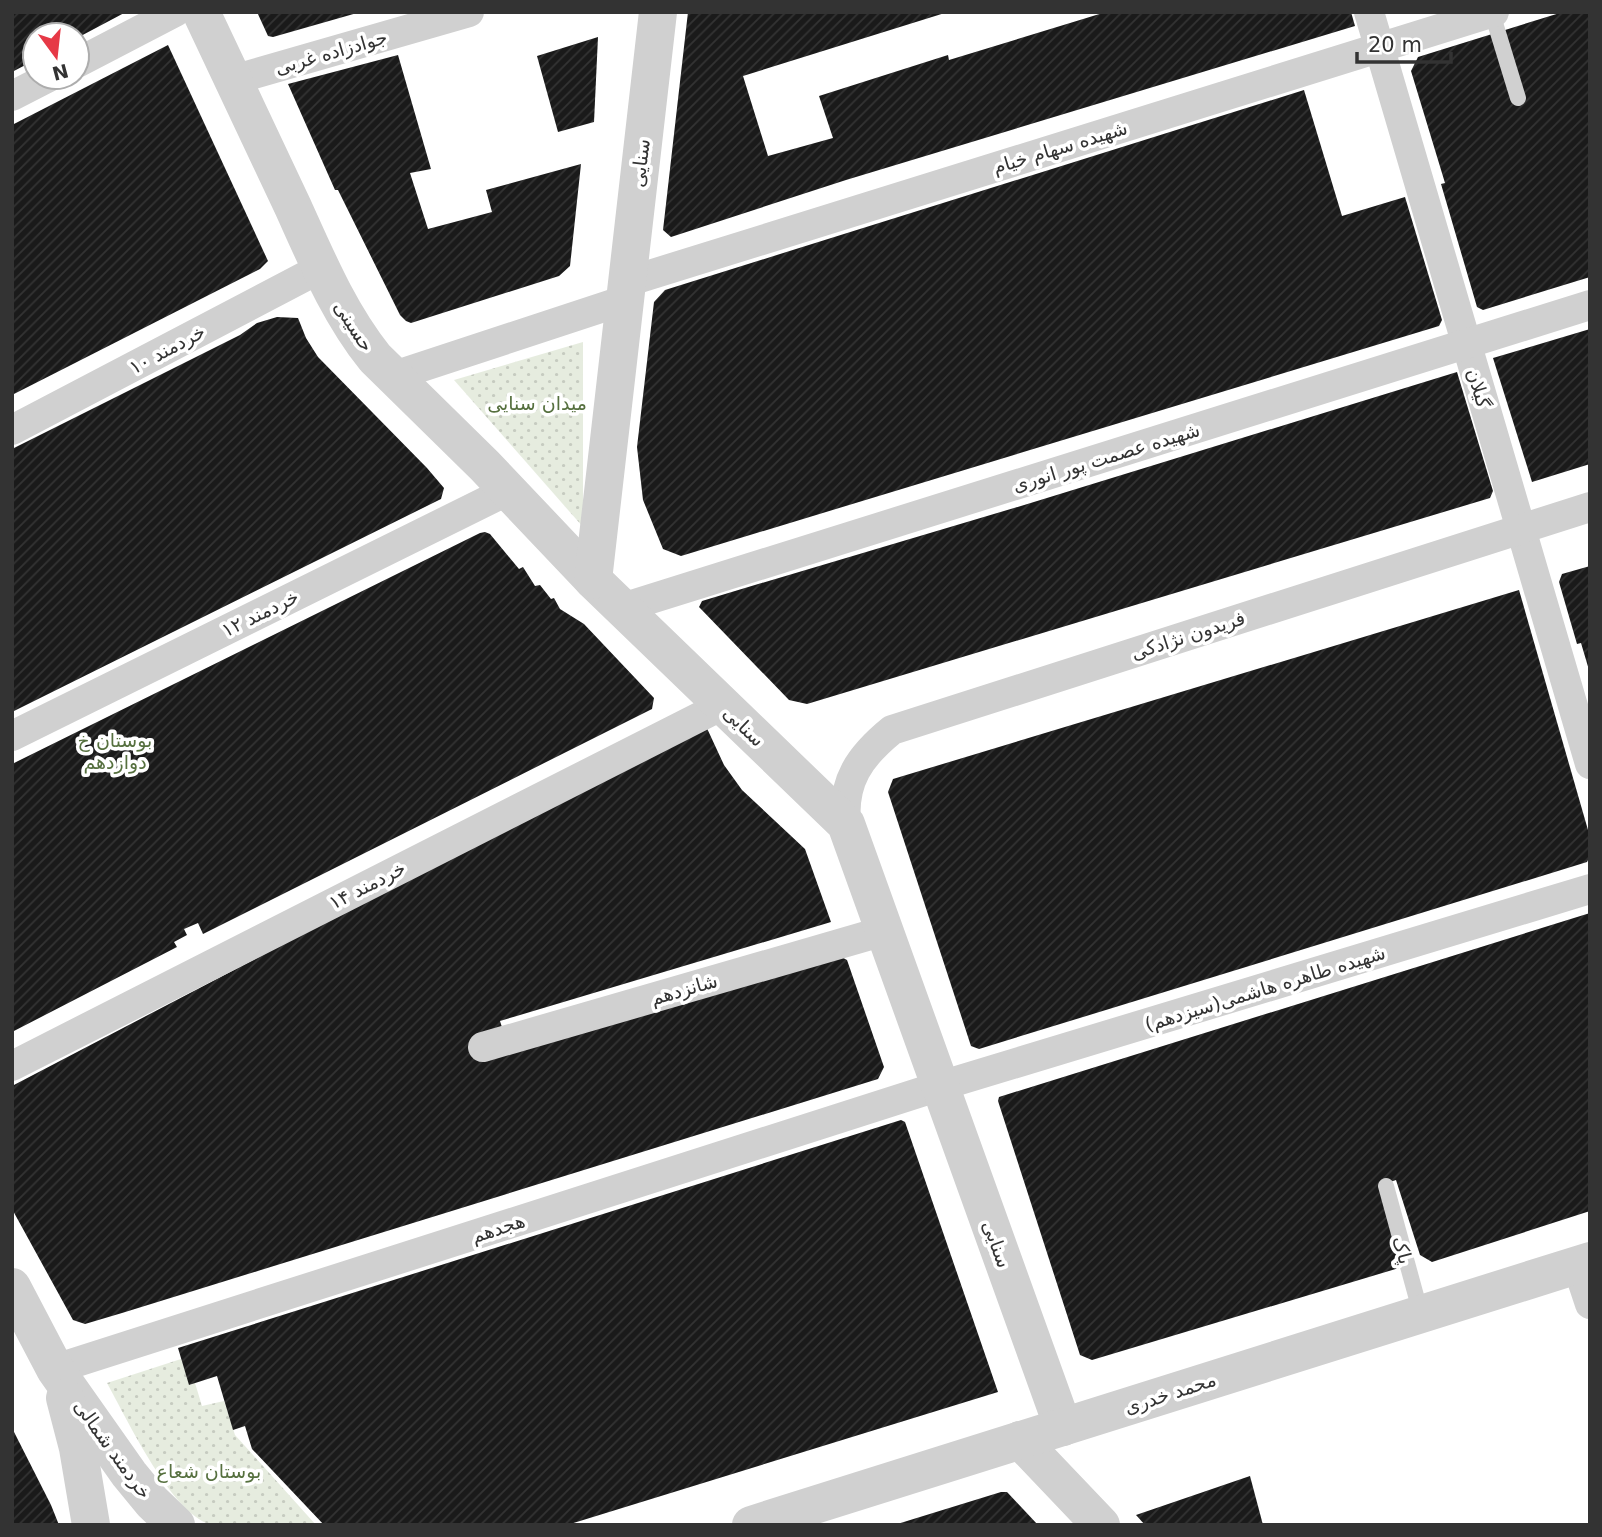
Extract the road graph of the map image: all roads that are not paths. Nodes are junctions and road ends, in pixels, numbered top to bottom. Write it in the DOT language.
graph roads {
  1 [pos="175,12"];
  2 [pos="201,12"];
  3 [pos="469,12"];
  4 [pos="657,12"];
  5 [pos="1369,12"];
  6 [pos="1493,12"];
  7 [pos="1379,47"];
  8 [pos="91,56"];
  9 [pos="233,80"];
  10 [pos="1518,98"];
  11 [pos="321,268"];
  12 [pos="626,291"];
  13 [pos="1590,305"];
  14 [pos="1466,344"];
  15 [pos="394,376"];
  16 [pos="12,430"];
  17 [pos="507,491"];
  18 [pos="1590,507"];
  19 [pos="1521,529"];
  20 [pos="593,580"];
  21 [pos="622,608"];
  22 [pos="723,705"];
  23 [pos="12,736"];
  24 [pos="1590,764"];
  25 [pos="846,824"];
  26 [pos="1590,889"];
  27 [pos="884,931"];
  28 [pos="483,1047"];
  29 [pos="12,1066"];
  30 [pos="940,1086"];
  31 [pos="1386,1186"];
  32 [pos="1583,1263"];
  33 [pos="12,1287"];
  34 [pos="1590,1304"];
  35 [pos="1421,1314"];
  36 [pos="55,1369"];
  37 [pos="1063,1427"];
  38 [pos="1020,1440"];
  39 [pos="90,1525"];
  40 [pos="176,1525"];
  41 [pos="751,1525"];
  42 [pos="1101,1525"];
  1 -- 8 [label="street"];
  2 -- 9 [label="street, حسینی"];
  3 -- 9 [label="street, جوادزاده غربی"];
  4 -- 12 [label="street, سنایی"];
  5 -- 7 [label="street, گیلان"];
  6 -- 7 [label="street, شهیده سهام خیام"];
  6 -- 10 [label="lane"];
  7 -- 12 [label="street, شهیده سهام خیام"];
  7 -- 14 [label="street, گیلان"];
  9 -- 11 [label="street, حسینی"];
  11 -- 15 [label="street, حسینی"];
  11 -- 16 [label="street, خردمند ۱۰"];
  12 -- 15 [label="street"];
  12 -- 20 [label="street, سنایی"];
  13 -- 14 [label="street, شهیده عصمت پور انوری"];
  14 -- 19 [label="street, گیلان"];
  14 -- 21 [label="street, شهیده عصمت پور انوری"];
  15 -- 17 [label="street, حسینی"];
  17 -- 20 [label="street, حسینی"];
  17 -- 23 [label="street, خردمند ۱۲"];
  18 -- 19 [label="street, فریدون نژادکی"];
  19 -- 24 [label="street, گیلان"];
  19 -- 25 [label="street, فریدون نژادکی"];
  20 -- 21 [label="street, سنایی"];
  21 -- 22 [label="street, سنایی"];
  22 -- 25 [label="street, سنایی"];
  22 -- 29 [label="street, خردمند ۱۴"];
  25 -- 27 [label="street, سنایی"];
  26 -- 30 [label="street, شهیده طاهره هاشمی(سیزدهم)"];
  27 -- 28 [label="street, شانزدهم"];
  27 -- 30 [label="street, سنایی"];
  30 -- 36 [label="street, هجدهم"];
  30 -- 37 [label="street, سنایی"];
  31 -- 35 [label="lane, پاک"];
  32 -- 34 [label="street"];
  32 -- 35 [label="street, محمد خدری"];
  33 -- 36 [label="street, خردمند شمالی"];
  35 -- 37 [label="street, محمد خدری"];
  36 -- 39 [label="street, خردمند شمالی"];
  36 -- 40 [label="street, خردمند شمالی"];
  37 -- 38 [label="street, محمد خدری"];
  38 -- 41 [label="street, محمد خدری"];
  38 -- 42 [label="street"];
}
